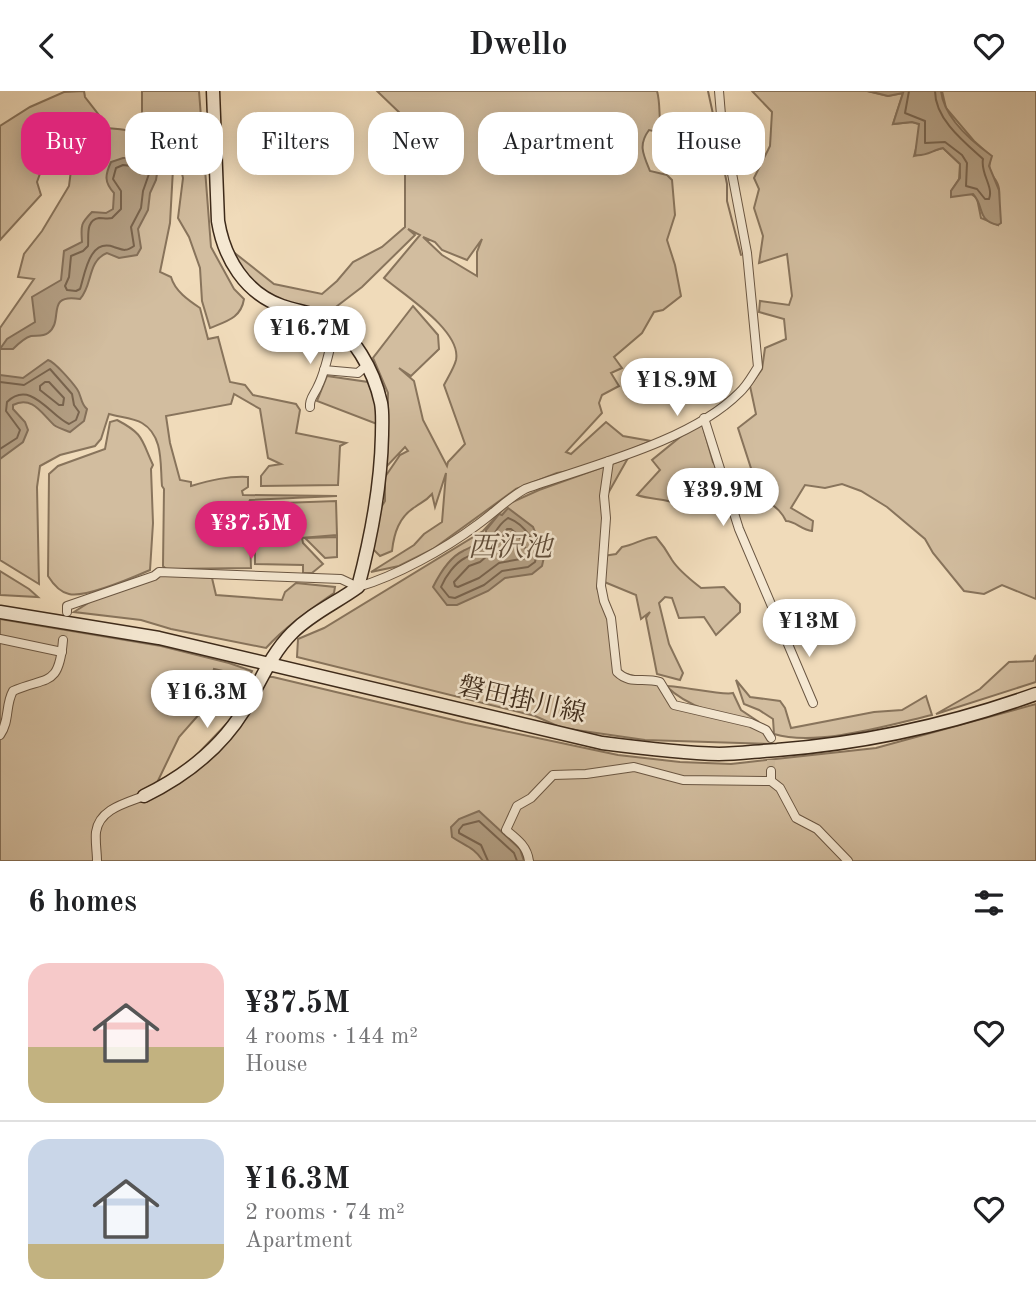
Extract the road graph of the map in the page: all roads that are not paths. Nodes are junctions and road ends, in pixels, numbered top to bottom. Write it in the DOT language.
graph roads {
  1 [pos="213,91"];
  2 [pos="719,91"];
  3 [pos="335,326"];
  4 [pos="368,365"];
  5 [pos="324,370"];
  6 [pos="310,407"];
  7 [pos="704,418"];
  8 [pos="609,461"];
  9 [pos="358,587"];
  10 [pos="0,612"];
  11 [pos="66,612"];
  12 [pos="0,639"];
  13 [pos="63,640"];
  14 [pos="62,652"];
  15 [pos="268,663"];
  16 [pos="1036,694"];
  17 [pos="813,703"];
  18 [pos="0,735"];
  19 [pos="771,738"];
  20 [pos="771,771"];
  21 [pos="771,781"];
  22 [pos="144,796"];
  23 [pos="97,861"];
  24 [pos="529,861"];
  25 [pos="848,861"];
  1 -- 3 [label="main road"];
  2 -- 7 [label="street"];
  3 -- 4 [label="main road"];
  3 -- 5 [label="street"];
  4 -- 5 [label="street"];
  4 -- 9 [label="main road"];
  5 -- 6 [label="street"];
  7 -- 8 [label="street"];
  7 -- 17 [label="street"];
  8 -- 9 [label="street"];
  8 -- 19 [label="street"];
  9 -- 11 [label="street"];
  9 -- 15 [label="main road"];
  10 -- 15 [label="main road, 磐田掛川線"];
  12 -- 14 [label="street"];
  13 -- 14 [label="street"];
  14 -- 18 [label="street"];
  15 -- 16 [label="main road, 磐田掛川線"];
  15 -- 22 [label="main road"];
  20 -- 21 [label="street"];
  21 -- 24 [label="street"];
  21 -- 25 [label="street"];
  22 -- 23 [label="street"];
}
